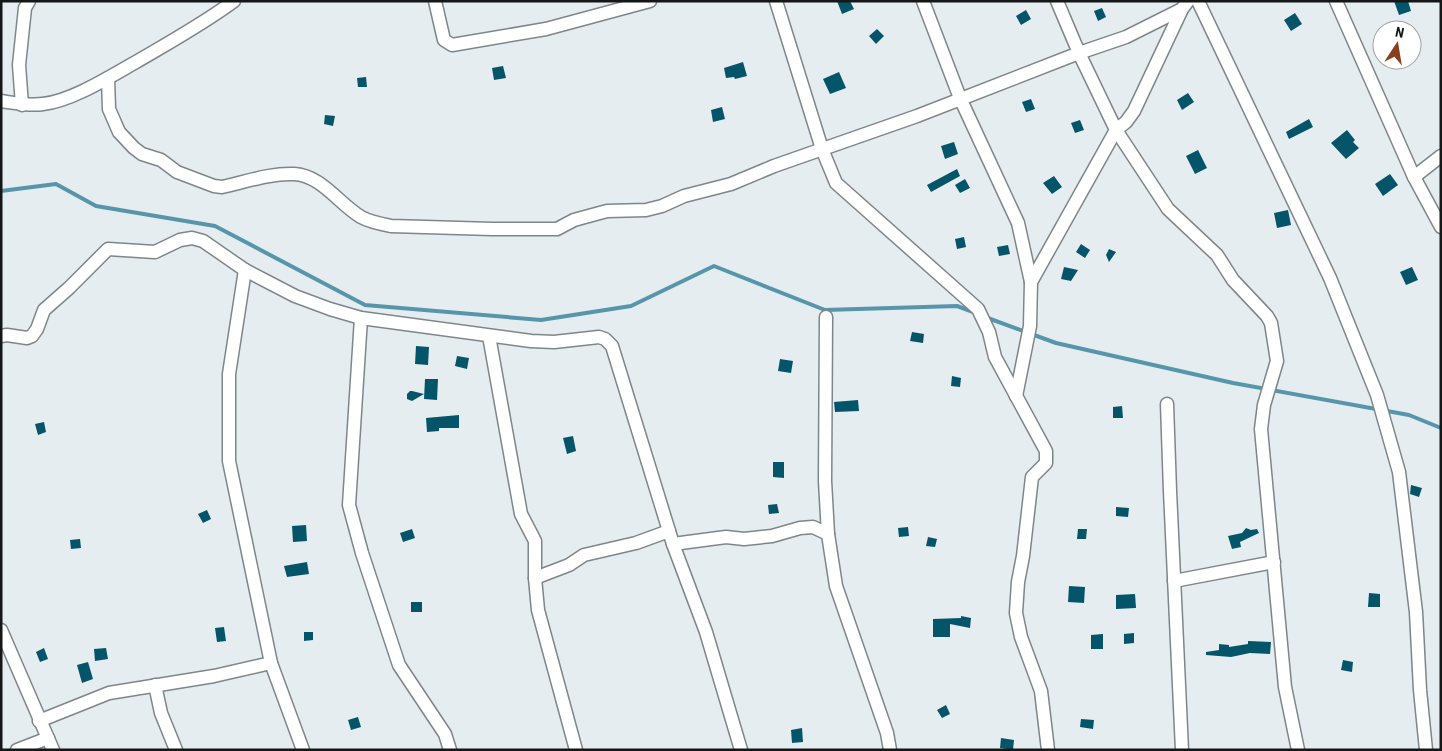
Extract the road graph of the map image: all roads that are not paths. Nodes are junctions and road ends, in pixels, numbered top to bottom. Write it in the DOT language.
graph roads {
  1 [pos="29,1"];
  2 [pos="234,1"];
  3 [pos="435,1"];
  4 [pos="650,1"];
  5 [pos="776,1"];
  6 [pos="922,1"];
  7 [pos="1057,1"];
  8 [pos="1198,1"];
  9 [pos="1336,1"];
  10 [pos="1185,5"];
  11 [pos="1079,53"];
  12 [pos="108,78"];
  13 [pos="960,98"];
  14 [pos="1,101"];
  15 [pos="22,105"];
  16 [pos="1116,130"];
  17 [pos="822,149"];
  18 [pos="1441,156"];
  19 [pos="1414,177"];
  20 [pos="1441,227"];
  21 [pos="245,270"];
  22 [pos="1031,282"];
  23 [pos="826,317"];
  24 [pos="360,318"];
  25 [pos="1,336"];
  26 [pos="488,336"];
  27 [pos="1016,396"];
  28 [pos="1167,404"];
  29 [pos="669,531"];
  30 [pos="828,534"];
  31 [pos="673,544"];
  32 [pos="1274,562"];
  33 [pos="535,578"];
  34 [pos="1174,581"];
  35 [pos="1,630"];
  36 [pos="271,663"];
  37 [pos="154,684"];
  38 [pos="39,720"];
  39 [pos="50,744"];
  40 [pos="17,750"];
  41 [pos="176,750"];
  42 [pos="304,750"];
  43 [pos="450,750"];
  44 [pos="576,750"];
  45 [pos="741,750"];
  46 [pos="890,750"];
  47 [pos="1048,750"];
  48 [pos="1182,750"];
  49 [pos="1298,750"];
  50 [pos="1426,750"];
  1 -- 15 [label="street"];
  2 -- 12 [label="street"];
  3 -- 4 [label="street"];
  5 -- 17 [label="street"];
  6 -- 13 [label="street"];
  7 -- 11 [label="street"];
  8 -- 50 [label="street"];
  9 -- 19 [label="street"];
  10 -- 11 [label="street"];
  10 -- 16 [label="street"];
  11 -- 13 [label="street"];
  11 -- 16 [label="street"];
  12 -- 15 [label="street"];
  12 -- 17 [label="street"];
  13 -- 17 [label="street"];
  13 -- 22 [label="street"];
  14 -- 15 [label="street"];
  16 -- 22 [label="street"];
  16 -- 32 [label="street"];
  17 -- 27 [label="street"];
  18 -- 19 [label="street"];
  19 -- 20 [label="street"];
  21 -- 24 [label="street"];
  21 -- 25 [label="street"];
  21 -- 36 [label="street"];
  22 -- 27 [label="street"];
  23 -- 30 [label="street"];
  24 -- 26 [label="street"];
  24 -- 43 [label="street"];
  26 -- 29 [label="street"];
  26 -- 33 [label="street"];
  27 -- 47 [label="street"];
  28 -- 34 [label="street"];
  29 -- 31 [label="street"];
  29 -- 33 [label="street"];
  30 -- 31 [label="street"];
  30 -- 46 [label="street"];
  31 -- 45 [label="street"];
  32 -- 34 [label="street"];
  32 -- 49 [label="street"];
  33 -- 44 [label="street"];
  34 -- 48 [label="street"];
  35 -- 38 [label="street"];
  36 -- 37 [label="street"];
  36 -- 42 [label="street"];
  37 -- 38 [label="street"];
  37 -- 41 [label="street"];
  38 -- 39 [label="street"];
  39 -- 40 [label="street"];
}
